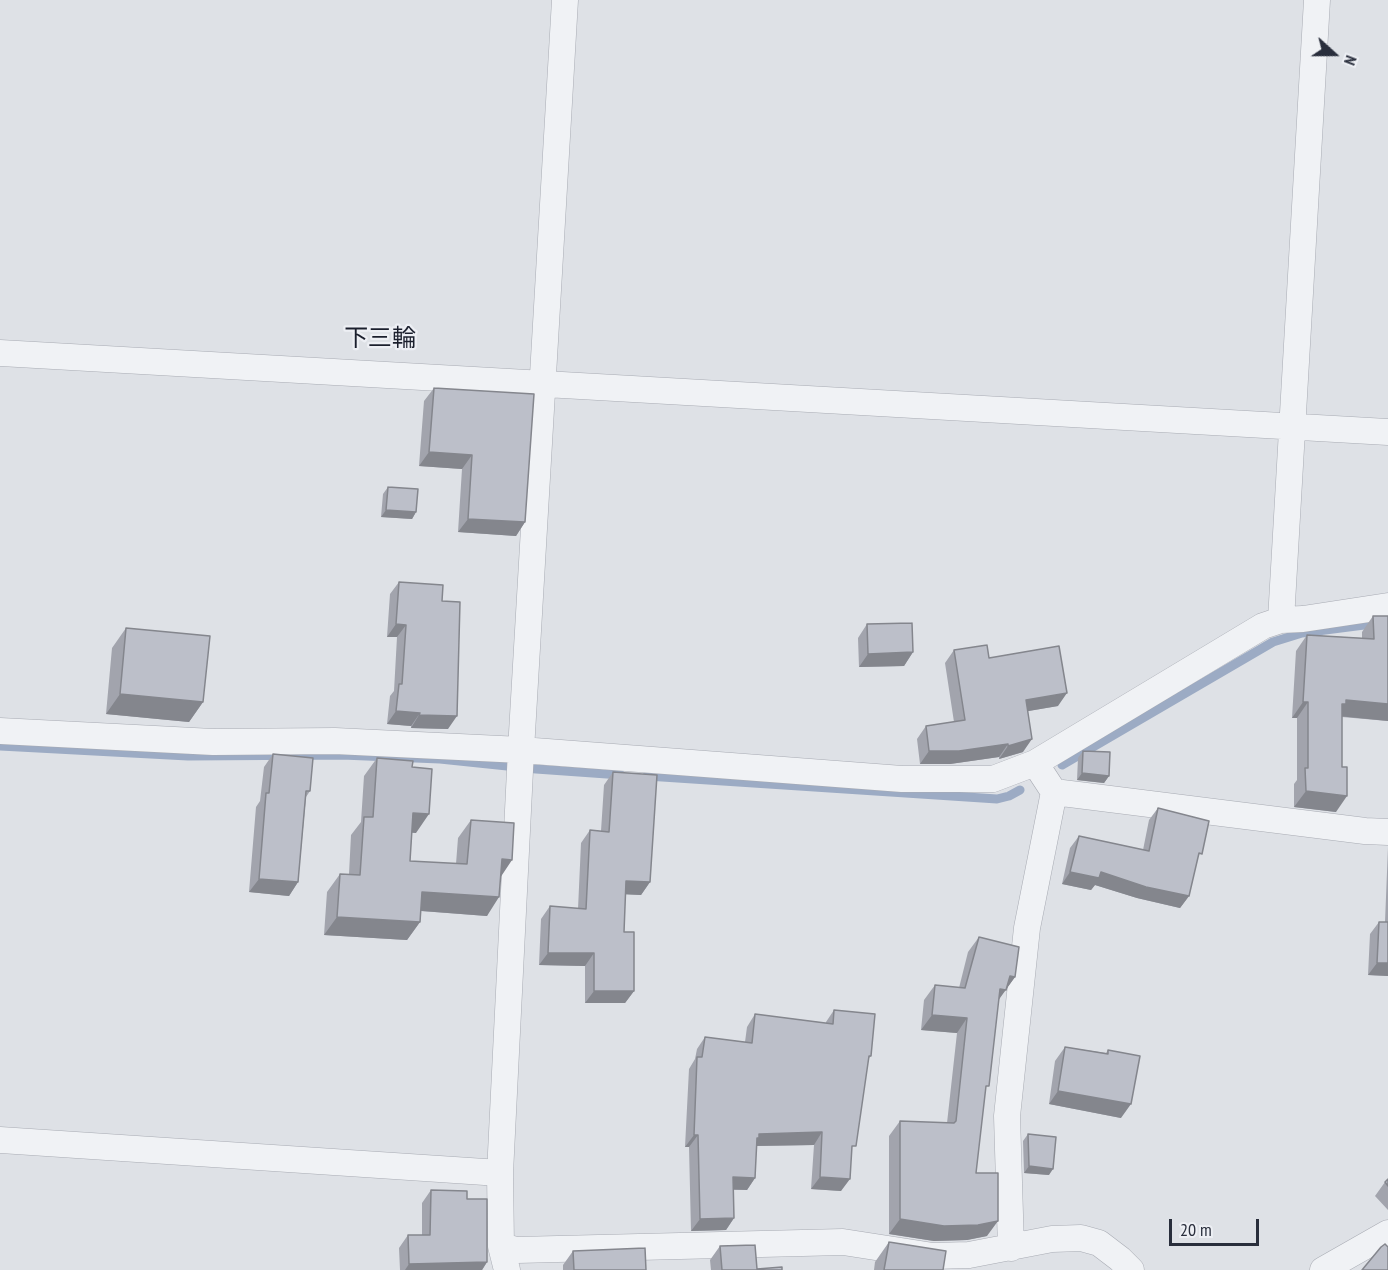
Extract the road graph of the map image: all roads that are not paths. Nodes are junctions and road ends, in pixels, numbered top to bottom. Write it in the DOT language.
graph roads {
  1 [pos="564,0"];
  2 [pos="1317,0"];
  3 [pos="0,353"];
  4 [pos="542,384"];
  5 [pos="1292,426"];
  6 [pos="1388,432"];
  7 [pos="1388,606"];
  8 [pos="1281,620"];
  9 [pos="0,731"];
  10 [pos="520,762"];
  11 [pos="1035,763"];
  12 [pos="1054,792"];
  13 [pos="1388,832"];
  14 [pos="0,1140"];
  15 [pos="500,1173"];
  16 [pos="1388,1233"];
  17 [pos="1011,1248"];
  18 [pos="504,1258"];
  19 [pos="491,1270"];
  20 [pos="1131,1270"];
  21 [pos="1323,1270"];
  1 -- 4 [label="street"];
  2 -- 5 [label="street"];
  3 -- 4 [label="street"];
  4 -- 5 [label="street"];
  4 -- 10 [label="street"];
  5 -- 6 [label="street"];
  5 -- 8 [label="street"];
  7 -- 8 [label="street"];
  8 -- 11 [label="street"];
  9 -- 10 [label="street"];
  10 -- 11 [label="street"];
  10 -- 15 [label="street"];
  11 -- 12 [label="street"];
  12 -- 13 [label="street"];
  12 -- 17 [label="street"];
  14 -- 15 [label="street"];
  15 -- 18 [label="street"];
  16 -- 21 [label="street"];
  17 -- 18 [label="street"];
  17 -- 20 [label="street"];
  18 -- 19 [label="street"];
}
